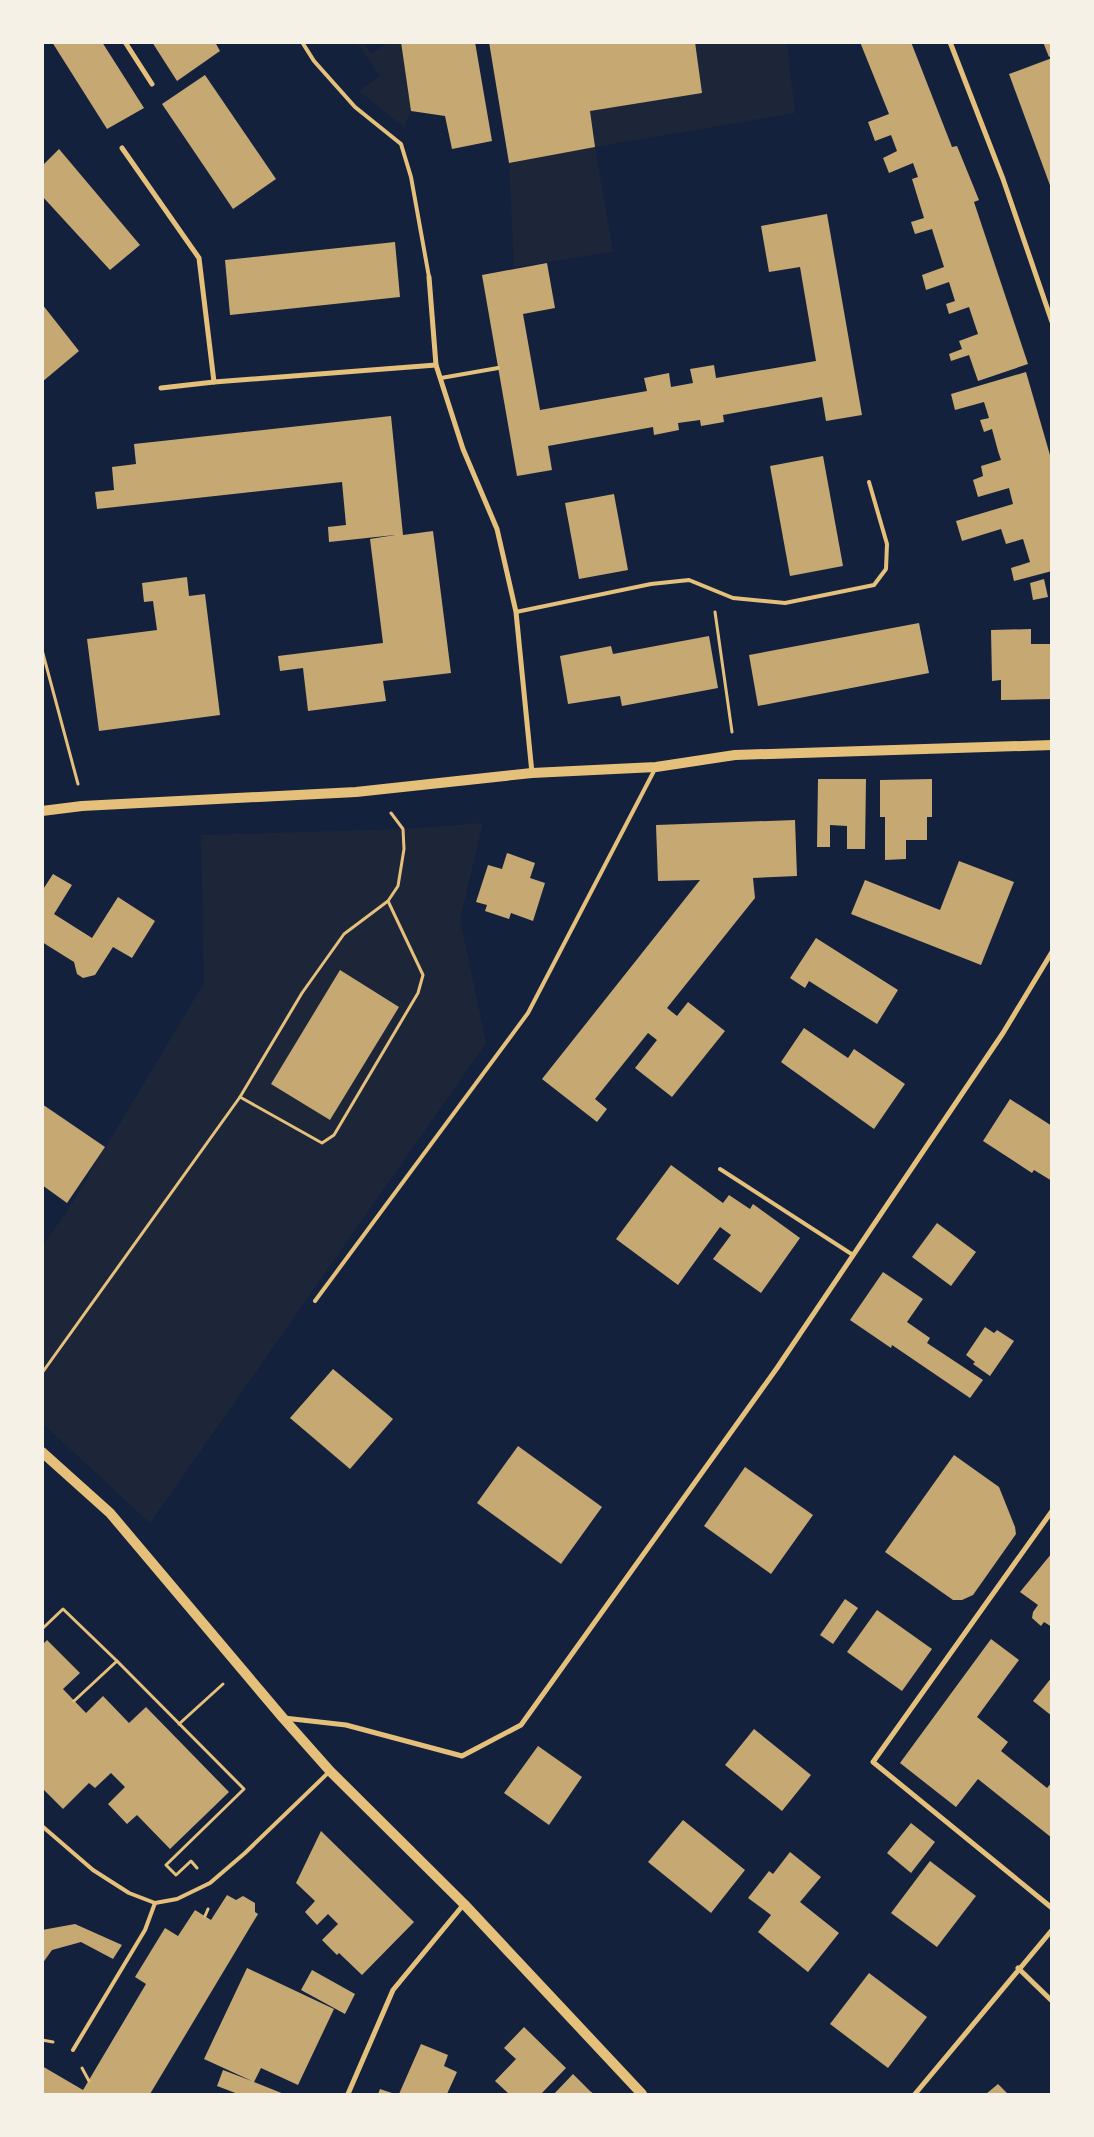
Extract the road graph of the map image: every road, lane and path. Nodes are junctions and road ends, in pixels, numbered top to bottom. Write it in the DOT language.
graph roads {
  1 [pos="125,42"];
  2 [pos="302,42"];
  3 [pos="950,42"];
  4 [pos="152,84"];
  5 [pos="122,148"];
  6 [pos="429,277"];
  7 [pos="1052,322"];
  8 [pos="436,365"];
  9 [pos="498,368"];
  10 [pos="441,378"];
  11 [pos="214,382"];
  12 [pos="161,388"];
  13 [pos="870,482"];
  14 [pos="712,589"];
  15 [pos="516,612"];
  16 [pos="42,650"];
  17 [pos="732,729"];
  18 [pos="1052,745"];
  19 [pos="656,767"];
  20 [pos="532,773"];
  21 [pos="77,774"];
  22 [pos="356,792"];
  23 [pos="42,811"];
  24 [pos="388,901"];
  25 [pos="1052,952"];
  26 [pos="240,1097"];
  27 [pos="720,1169"];
  28 [pos="853,1255"];
  29 [pos="315,1301"];
  30 [pos="42,1373"];
  31 [pos="42,1452"];
  32 [pos="1052,1511"];
  33 [pos="42,1629"];
  34 [pos="117,1661"];
  35 [pos="241,1669"];
  36 [pos="74,1701"];
  37 [pos="283,1718"];
  38 [pos="179,1724"];
  39 [pos="330,1771"];
  40 [pos="42,1826"];
  41 [pos="210,1883"];
  42 [pos="155,1903"];
  43 [pos="464,1904"];
  44 [pos="1052,1908"];
  45 [pos="205,1916"];
  46 [pos="1052,1930"];
  47 [pos="1018,1968"];
  48 [pos="1052,2001"];
  49 [pos="73,2050"];
  50 [pos="348,2094"];
  51 [pos="642,2094"];
  52 [pos="915,2094"];
  1 -- 4 [label="street"];
  2 -- 6 [label="lane"];
  3 -- 7 [label="street"];
  5 -- 11 [label="street"];
  6 -- 8 [label="street"];
  8 -- 10 [label="street"];
  8 -- 11 [label="street"];
  9 -- 10 [label="lane"];
  10 -- 15 [label="street"];
  11 -- 12 [label="street"];
  13 -- 14 [label="lane"];
  14 -- 15 [label="lane"];
  14 -- 17 [label="path"];
  15 -- 20 [label="street"];
  16 -- 21 [label="path"];
  18 -- 19 [label="main road"];
  19 -- 20 [label="main road"];
  19 -- 29 [label="lane"];
  20 -- 22 [label="main road"];
  22 -- 23 [label="main road"];
  22 -- 24 [label="path"];
  24 -- 26 [label="path"];
  24 -- 26 [label="path"];
  25 -- 28 [label="street"];
  26 -- 30 [label="path"];
  27 -- 28 [label="lane"];
  28 -- 37 [label="street"];
  31 -- 35 [label="main road"];
  32 -- 44 [label="street"];
  33 -- 34 [label="path"];
  34 -- 36 [label="path"];
  34 -- 38 [label="path"];
  35 -- 37 [label="main road"];
  35 -- 38 [label="path"];
  37 -- 39 [label="main road"];
  38 -- 41 [label="path"];
  39 -- 41 [label="lane"];
  39 -- 43 [label="main road"];
  40 -- 42 [label="lane"];
  41 -- 42 [label="lane"];
  41 -- 45 [label="path"];
  42 -- 49 [label="lane"];
  43 -- 50 [label="street"];
  43 -- 51 [label="main road"];
  46 -- 47 [label="street"];
  47 -- 48 [label="street"];
  47 -- 52 [label="street"];
}
